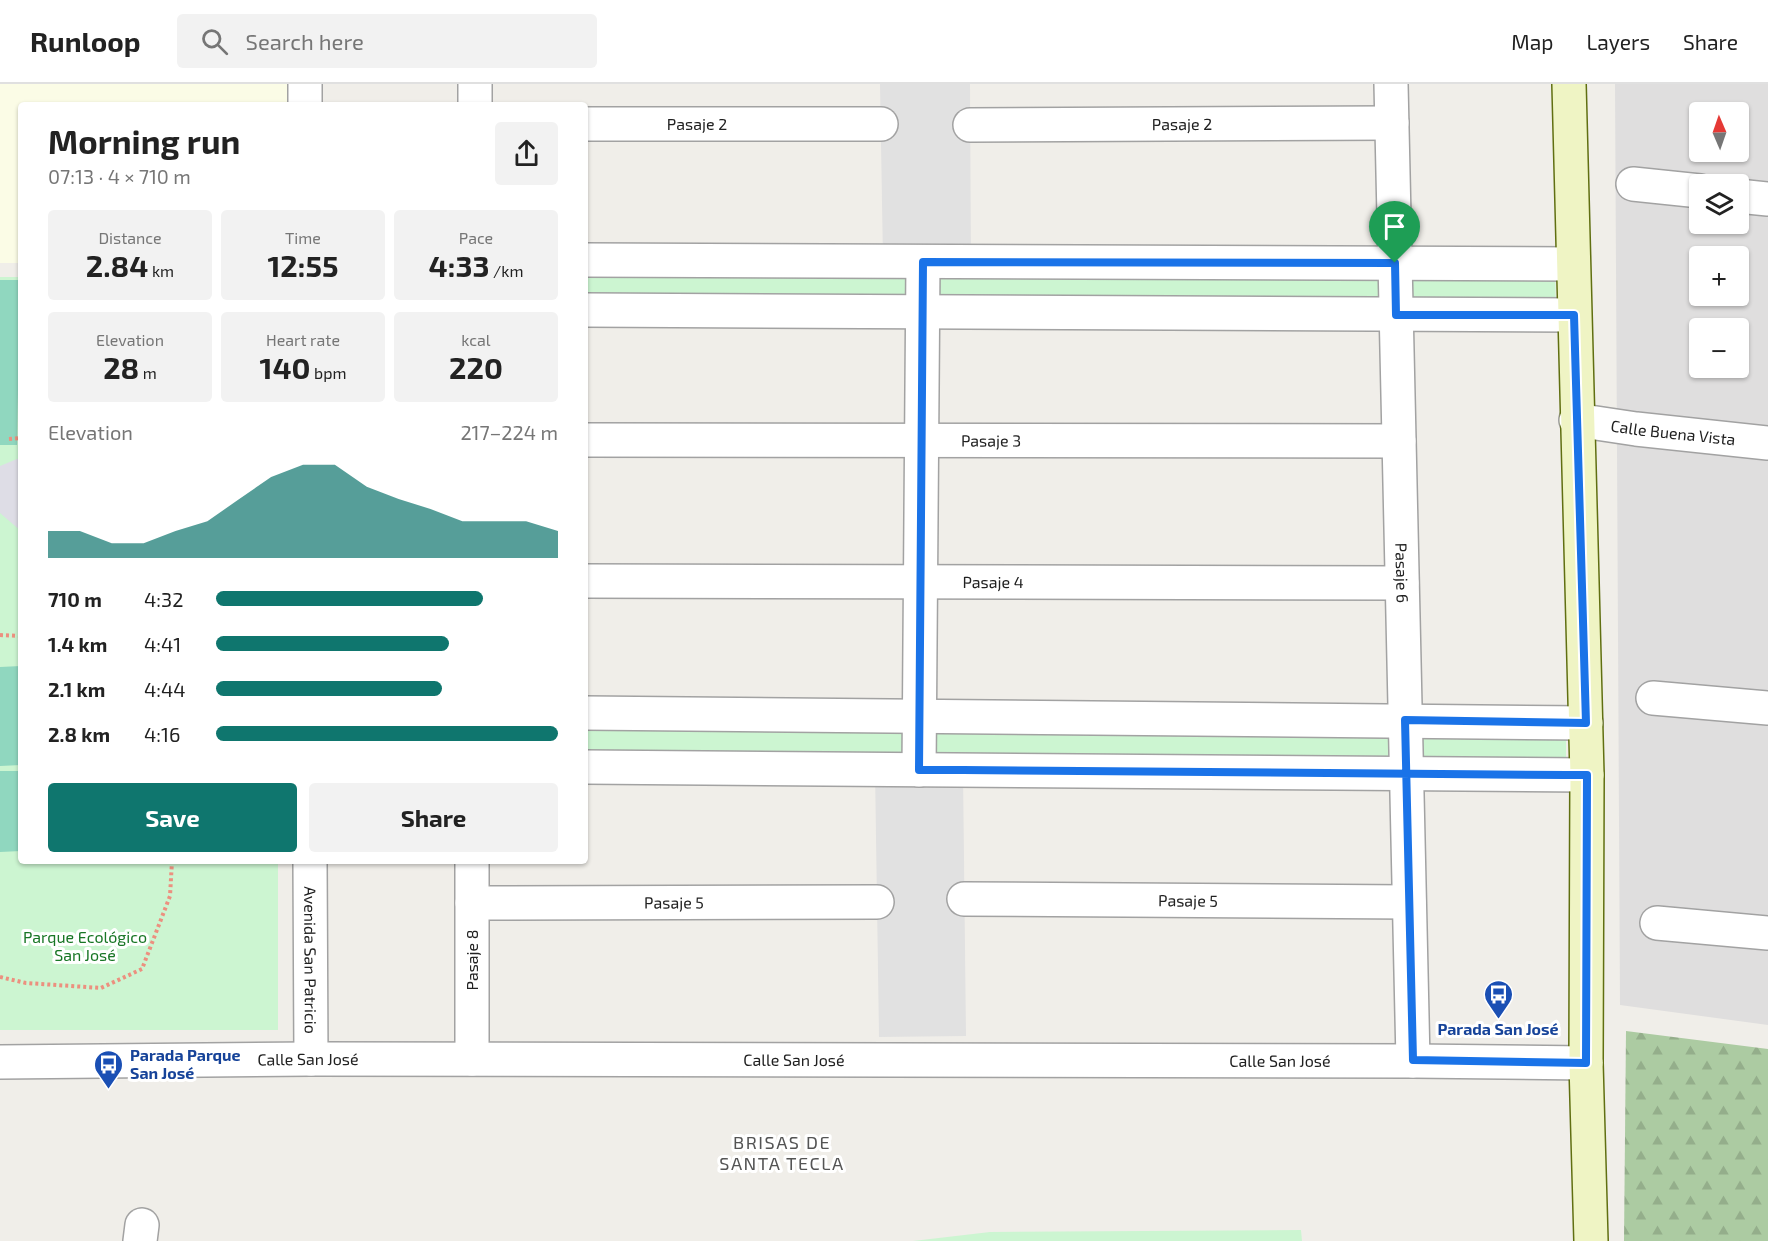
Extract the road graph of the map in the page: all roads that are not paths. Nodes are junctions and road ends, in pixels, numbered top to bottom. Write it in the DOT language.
graph roads {
  1 [pos="305,84"];
  2 [pos="475,84"];
  3 [pos="1390,84"];
  4 [pos="1569,84"];
  5 [pos="305,102"];
  6 [pos="475,102"];
  7 [pos="1392,123"];
  8 [pos="588,124"];
  9 [pos="881,124"];
  10 [pos="970,125"];
  11 [pos="1633,184"];
  12 [pos="1689,190"];
  13 [pos="1749,197"];
  14 [pos="1768,199"];
  15 [pos="588,260"];
  16 [pos="923,262"];
  17 [pos="1395,263"];
  18 [pos="1573,264"];
  19 [pos="588,310"];
  20 [pos="923,312"];
  21 [pos="1396,315"];
  22 [pos="1574,315"];
  23 [pos="1576,420"];
  24 [pos="588,440"];
  25 [pos="922,441"];
  26 [pos="1399,441"];
  27 [pos="1768,443"];
  28 [pos="588,581"];
  29 [pos="921,582"];
  30 [pos="1402,583"];
  31 [pos="1653,698"];
  32 [pos="1768,708"];
  33 [pos="588,712"];
  34 [pos="920,716"];
  35 [pos="1405,720"];
  36 [pos="1586,723"];
  37 [pos="588,767"];
  38 [pos="919,770"];
  39 [pos="1406,774"];
  40 [pos="1587,775"];
  41 [pos="310,864"];
  42 [pos="472,864"];
  43 [pos="964,899"];
  44 [pos="877,902"];
  45 [pos="1409,902"];
  46 [pos="472,903"];
  47 [pos="1657,922"];
  48 [pos="1768,933"];
  49 [pos="311,1059"];
  50 [pos="472,1059"];
  51 [pos="1413,1060"];
  52 [pos="0,1062"];
  53 [pos="1586,1063"];
  54 [pos="1591,1241"];
  1 -- 5 [label="street"];
  2 -- 6 [label="street"];
  3 -- 7 [label="street, Pasaje 6"];
  4 -- 18 [label="street"];
  7 -- 10 [label="street, Pasaje 2"];
  7 -- 17 [label="street, Pasaje 6"];
  8 -- 9 [label="street, Pasaje 2"];
  11 -- 12 [label="street"];
  13 -- 14 [label="street"];
  15 -- 16 [label="street"];
  16 -- 17 [label="street"];
  16 -- 20 [label="street"];
  17 -- 18 [label="street"];
  17 -- 21 [label="street, Pasaje 6"];
  18 -- 22 [label="street"];
  19 -- 20 [label="street"];
  20 -- 21 [label="street"];
  20 -- 25 [label="street"];
  21 -- 22 [label="street"];
  21 -- 26 [label="street, Pasaje 6"];
  22 -- 23 [label="street"];
  23 -- 27 [label="street, Calle Buena Vista"];
  23 -- 36 [label="street"];
  24 -- 25 [label="street, Pasaje 3"];
  25 -- 26 [label="street, Pasaje 3"];
  25 -- 29 [label="street"];
  26 -- 30 [label="street, Pasaje 6"];
  28 -- 29 [label="street, Pasaje 4"];
  29 -- 30 [label="street, Pasaje 4"];
  29 -- 34 [label="street"];
  30 -- 35 [label="street, Pasaje 6"];
  31 -- 32 [label="street"];
  33 -- 34 [label="street"];
  34 -- 35 [label="street"];
  34 -- 38 [label="street"];
  35 -- 36 [label="street"];
  35 -- 39 [label="street, Pasaje 6"];
  36 -- 40 [label="street"];
  37 -- 38 [label="street"];
  38 -- 39 [label="street"];
  39 -- 40 [label="street"];
  39 -- 45 [label="street, Pasaje 6"];
  40 -- 53 [label="street"];
  41 -- 49 [label="street, Avenida San Patricio"];
  42 -- 46 [label="street, Pasaje 8"];
  43 -- 45 [label="street, Pasaje 5"];
  44 -- 46 [label="street, Pasaje 5"];
  45 -- 51 [label="street, Pasaje 6"];
  46 -- 50 [label="street, Pasaje 8"];
  47 -- 48 [label="street"];
  49 -- 50 [label="street, Calle San José"];
  49 -- 52 [label="street, Calle San José"];
  50 -- 51 [label="street, Calle San José"];
  51 -- 53 [label="street, Calle San José"];
  53 -- 54 [label="street"];
}
